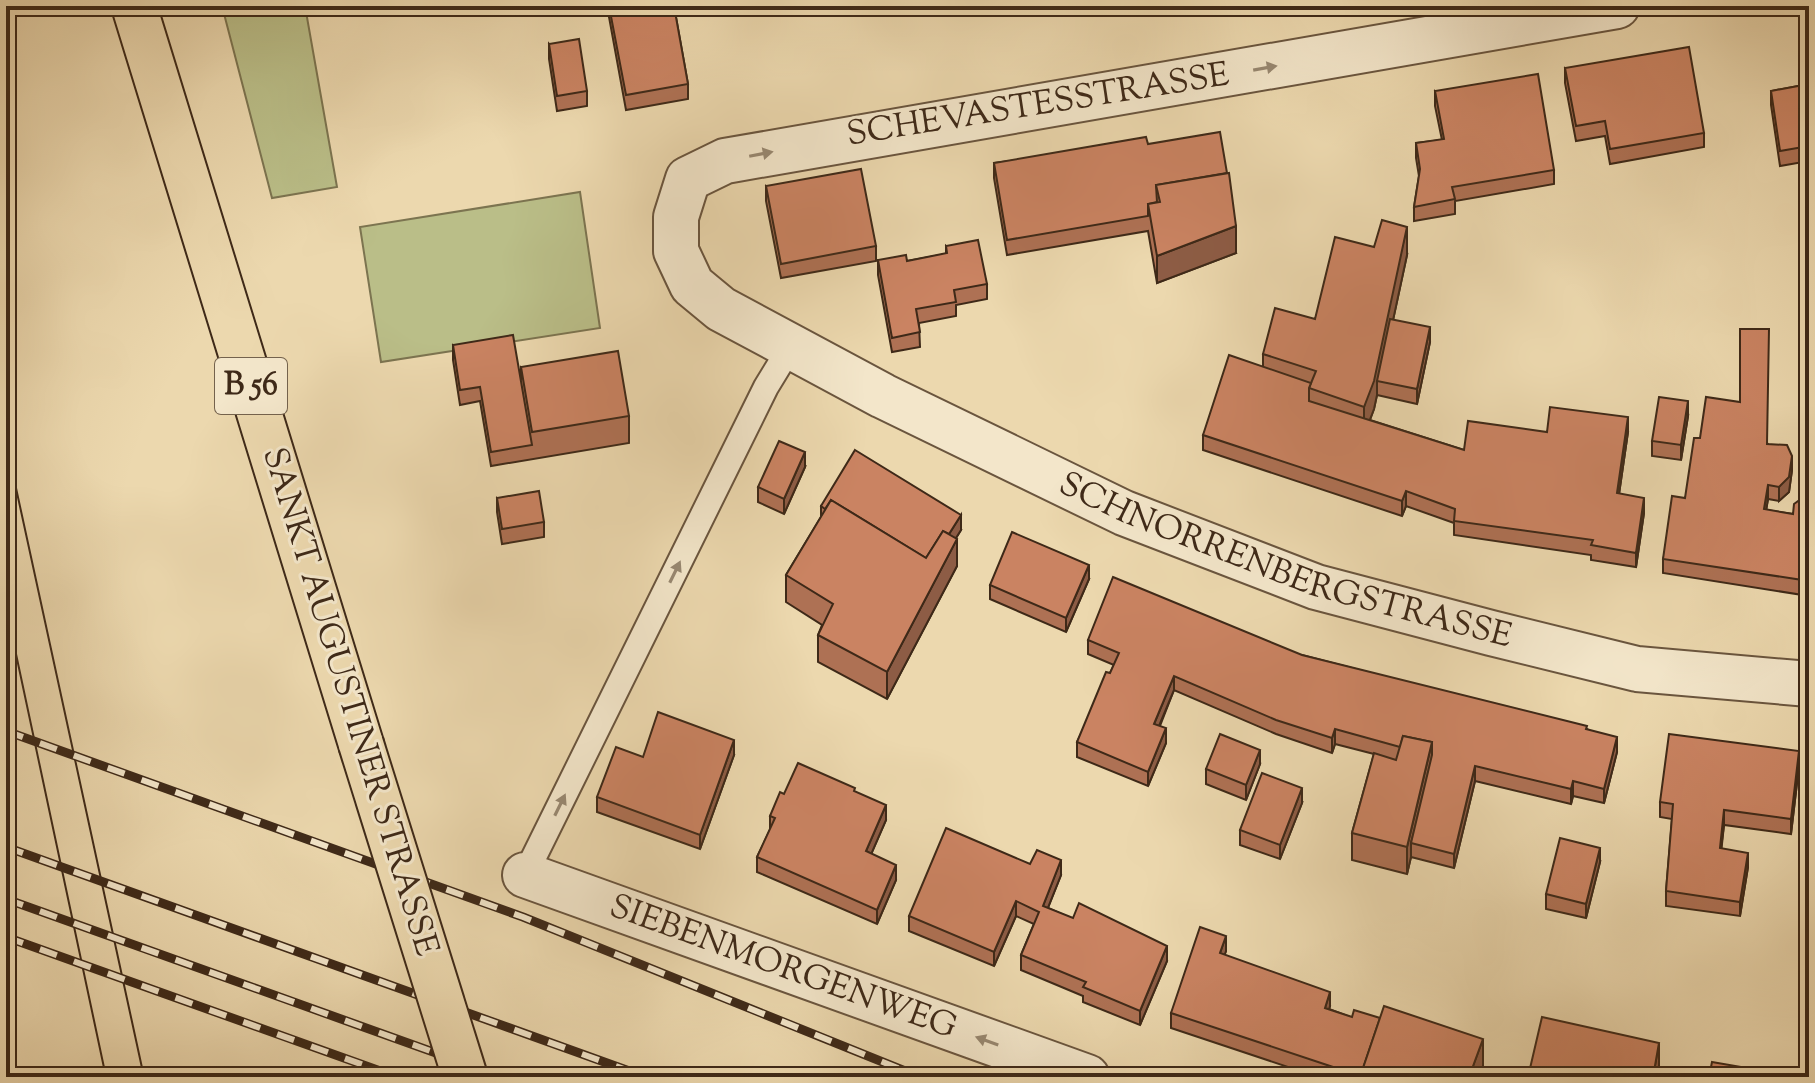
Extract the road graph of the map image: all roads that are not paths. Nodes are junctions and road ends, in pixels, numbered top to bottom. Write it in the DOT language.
graph roads {
  1 [pos="134,6"];
  2 [pos="1617,6"];
  3 [pos="791,346"];
  4 [pos="1809,684"];
  5 [pos="525,875"];
  6 [pos="465,1077"];
  7 [pos="1087,1077"];
  1 -- 6 [label="main road, SANKT AUGUSTINER STRASSE / B 56, bridge"];
  3 -- 2 [label="street, SCHEVASTESSTRASSE, one-way"];
  3 -- 4 [label="street, SCHNORRENBERGSTRASSE"];
  5 -- 3 [label="lane, one-way"];
  7 -- 5 [label="street, SIEBENMORGENWEG, one-way"];
}
